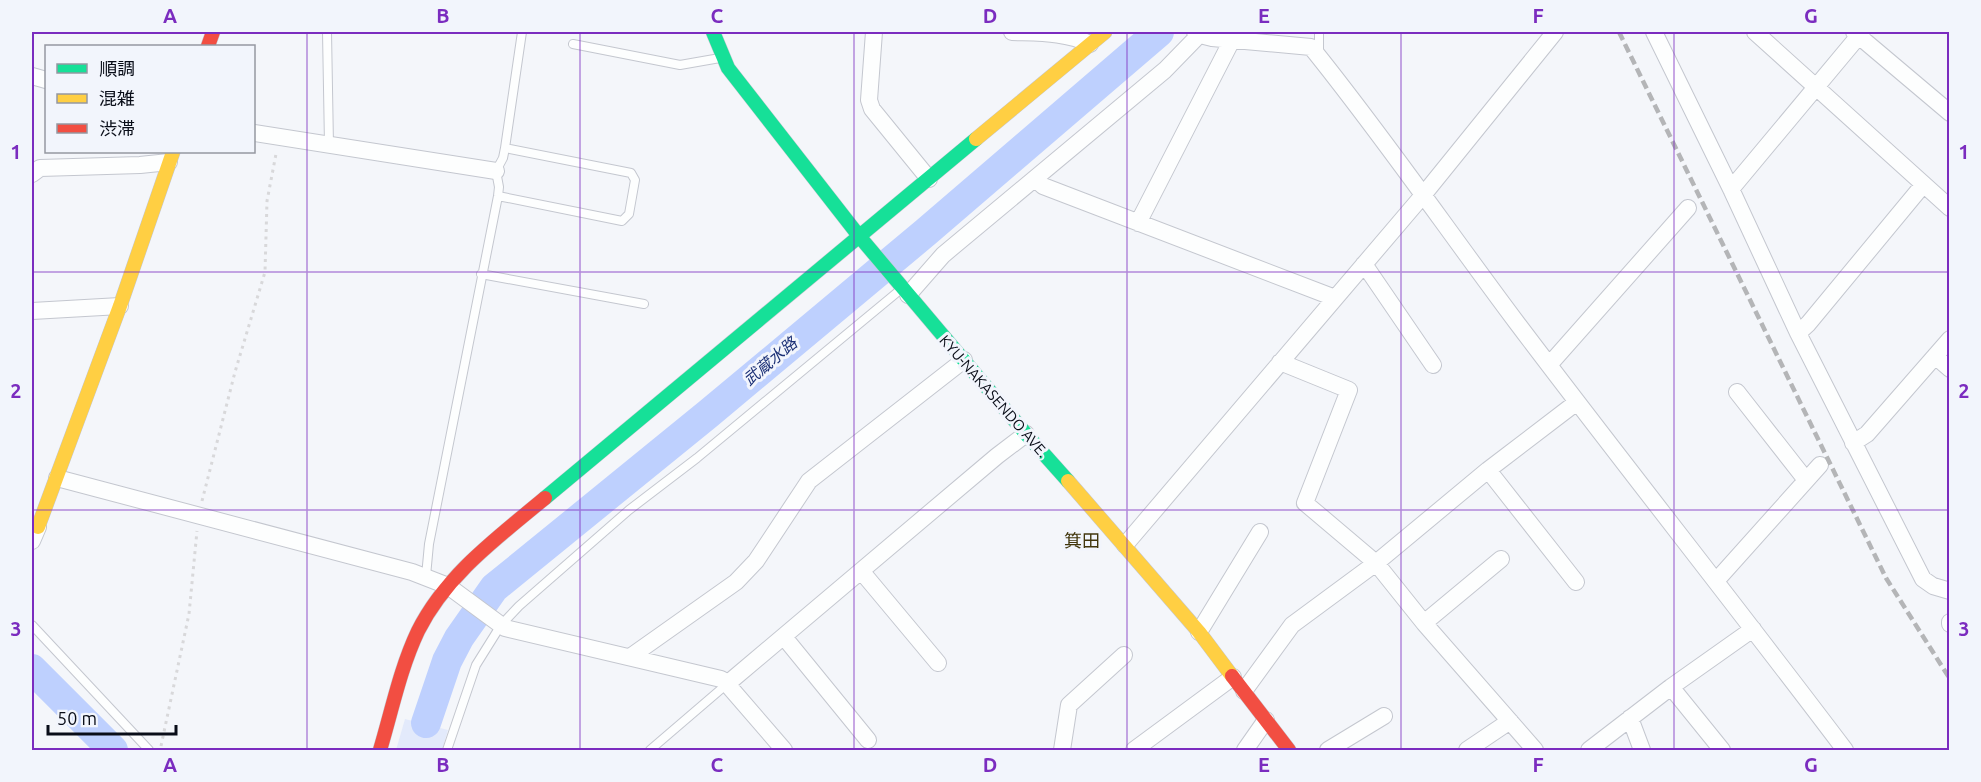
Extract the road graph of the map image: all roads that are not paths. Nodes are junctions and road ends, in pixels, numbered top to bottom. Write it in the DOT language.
graph roads {
  1 [pos="327,32"];
  2 [pos="522,32"];
  3 [pos="713,32"];
  4 [pos="874,32"];
  5 [pos="1012,32"];
  6 [pos="1104,32"];
  7 [pos="1319,32"];
  8 [pos="1555,32"];
  9 [pos="1654,32"];
  10 [pos="1755,32"];
  11 [pos="1063,33"];
  12 [pos="1199,33"];
  13 [pos="1858,33"];
  14 [pos="1232,40"];
  15 [pos="573,44"];
  16 [pos="1090,45"];
  17 [pos="1319,56"];
  18 [pos="724,58"];
  19 [pos="1816,86"];
  20 [pos="1950,113"];
  21 [pos="255,133"];
  22 [pos="329,145"];
  23 [pos="505,148"];
  24 [pos="171,157"];
  25 [pos="496,171"];
  26 [pos="32,174"];
  27 [pos="929,179"];
  28 [pos="1035,179"];
  29 [pos="1923,185"];
  30 [pos="1731,189"];
  31 [pos="1424,194"];
  32 [pos="498,196"];
  33 [pos="1688,208"];
  34 [pos="1950,208"];
  35 [pos="1138,223"];
  36 [pos="862,240"];
  37 [pos="1364,264"];
  38 [pos="482,274"];
  39 [pos="903,289"];
  40 [pos="1335,298"];
  41 [pos="644,304"];
  42 [pos="120,306"];
  43 [pos="32,311"];
  44 [pos="1798,333"];
  45 [pos="1950,339"];
  46 [pos="1935,356"];
  47 [pos="964,360"];
  48 [pos="1280,362"];
  49 [pos="1433,365"];
  50 [pos="1549,365"];
  51 [pos="1950,369"];
  52 [pos="1737,392"];
  53 [pos="1577,402"];
  54 [pos="1026,434"];
  55 [pos="1853,443"];
  56 [pos="1820,465"];
  57 [pos="1488,470"];
  58 [pos="57,478"];
  59 [pos="1806,480"];
  60 [pos="1260,532"];
  61 [pos="35,534"];
  62 [pos="1125,545"];
  63 [pos="1501,559"];
  64 [pos="1376,563"];
  65 [pos="861,572"];
  66 [pos="426,576"];
  67 [pos="1716,581"];
  68 [pos="1576,582"];
  69 [pos="454,589"];
  70 [pos="1950,591"];
  71 [pos="497,622"];
  72 [pos="1424,623"];
  73 [pos="32,625"];
  74 [pos="1753,629"];
  75 [pos="1199,632"];
  76 [pos="784,637"];
  77 [pos="1124,655"];
  78 [pos="630,657"];
  79 [pos="938,663"];
  80 [pos="1233,676"];
  81 [pos="727,684"];
  82 [pos="1671,687"];
  83 [pos="1244,691"];
  84 [pos="1384,716"];
  85 [pos="1630,718"];
  86 [pos="1266,720"];
  87 [pos="1510,721"];
  88 [pos="868,740"];
  89 [pos="149,750"];
  90 [pos="380,750"];
  91 [pos="447,750"];
  92 [pos="650,750"];
  93 [pos="784,750"];
  94 [pos="1062,750"];
  95 [pos="1134,750"];
  96 [pos="1245,750"];
  97 [pos="1289,750"];
  98 [pos="1328,750"];
  99 [pos="1467,750"];
  100 [pos="1535,750"];
  101 [pos="1589,750"];
  102 [pos="1642,750"];
  103 [pos="1722,750"];
  104 [pos="1845,750"];
  1 -- 22 [label="lane"];
  2 -- 23 [label="lane"];
  3 -- 18 [label="street, KYU-NAKASENDO AVE."];
  4 -- 27 [label="street"];
  5 -- 11 [label="street"];
  6 -- 16 [label="street"];
  7 -- 17 [label="lane"];
  8 -- 31 [label="street"];
  9 -- 30 [label="street"];
  10 -- 19 [label="street"];
  11 -- 16 [label="street"];
  12 -- 14 [label="street"];
  12 -- 28 [label="street"];
  13 -- 19 [label="street"];
  13 -- 20 [label="street"];
  14 -- 17 [label="street"];
  14 -- 35 [label="street"];
  15 -- 18 [label="lane"];
  16 -- 27 [label="street"];
  17 -- 31 [label="street"];
  18 -- 36 [label="street, KYU-NAKASENDO AVE."];
  19 -- 29 [label="street"];
  19 -- 30 [label="street"];
  21 -- 22 [label="street"];
  22 -- 25 [label="street"];
  23 -- 25 [label="lane"];
  23 -- 32 [label="lane"];
  24 -- 26 [label="street"];
  24 -- 42 [label="street"];
  25 -- 32 [label="lane"];
  27 -- 36 [label="street"];
  28 -- 35 [label="street"];
  28 -- 39 [label="street"];
  29 -- 34 [label="street"];
  29 -- 44 [label="street"];
  30 -- 44 [label="street"];
  31 -- 37 [label="street"];
  31 -- 50 [label="street"];
  32 -- 38 [label="lane"];
  33 -- 50 [label="street"];
  35 -- 40 [label="street"];
  36 -- 39 [label="street, KYU-NAKASENDO AVE."];
  36 -- 69 [label="street"];
  37 -- 40 [label="street"];
  37 -- 49 [label="street"];
  38 -- 41 [label="lane"];
  38 -- 66 [label="lane"];
  39 -- 47 [label="street, KYU-NAKASENDO AVE."];
  39 -- 71 [label="lane"];
  40 -- 48 [label="street"];
  42 -- 43 [label="street"];
  42 -- 58 [label="street"];
  44 -- 55 [label="street"];
  45 -- 46 [label="street"];
  46 -- 51 [label="street"];
  46 -- 55 [label="street"];
  47 -- 54 [label="street, KYU-NAKASENDO AVE."];
  47 -- 78 [label="street"];
  48 -- 62 [label="street"];
  48 -- 64 [label="street"];
  50 -- 53 [label="street"];
  52 -- 59 [label="street"];
  53 -- 57 [label="street"];
  53 -- 67 [label="street"];
  54 -- 62 [label="street, KYU-NAKASENDO AVE."];
  54 -- 65 [label="street"];
  55 -- 70 [label="street"];
  56 -- 59 [label="street"];
  57 -- 64 [label="street"];
  57 -- 68 [label="street"];
  58 -- 61 [label="street"];
  58 -- 66 [label="street"];
  59 -- 67 [label="street"];
  60 -- 75 [label="street"];
  62 -- 75 [label="street, KYU-NAKASENDO AVE."];
  63 -- 72 [label="street"];
  64 -- 72 [label="street"];
  64 -- 83 [label="street"];
  65 -- 76 [label="street"];
  65 -- 79 [label="street"];
  66 -- 69 [label="street"];
  67 -- 74 [label="street"];
  69 -- 71 [label="street"];
  69 -- 90 [label="street"];
  71 -- 78 [label="street"];
  71 -- 91 [label="lane"];
  72 -- 87 [label="street"];
  73 -- 89 [label="lane"];
  74 -- 82 [label="street"];
  74 -- 104 [label="street"];
  75 -- 80 [label="street, KYU-NAKASENDO AVE."];
  76 -- 81 [label="street"];
  76 -- 88 [label="street"];
  77 -- 94 [label="street"];
  78 -- 81 [label="street"];
  80 -- 83 [label="street, KYU-NAKASENDO AVE."];
  80 -- 95 [label="street"];
  81 -- 92 [label="lane"];
  81 -- 93 [label="street"];
  82 -- 85 [label="street"];
  82 -- 103 [label="street"];
  83 -- 86 [label="street, KYU-NAKASENDO AVE."];
  84 -- 98 [label="street"];
  85 -- 101 [label="street"];
  85 -- 102 [label="street"];
  86 -- 96 [label="street"];
  86 -- 97 [label="street, KYU-NAKASENDO AVE."];
  87 -- 99 [label="street"];
  87 -- 100 [label="street"];
}
